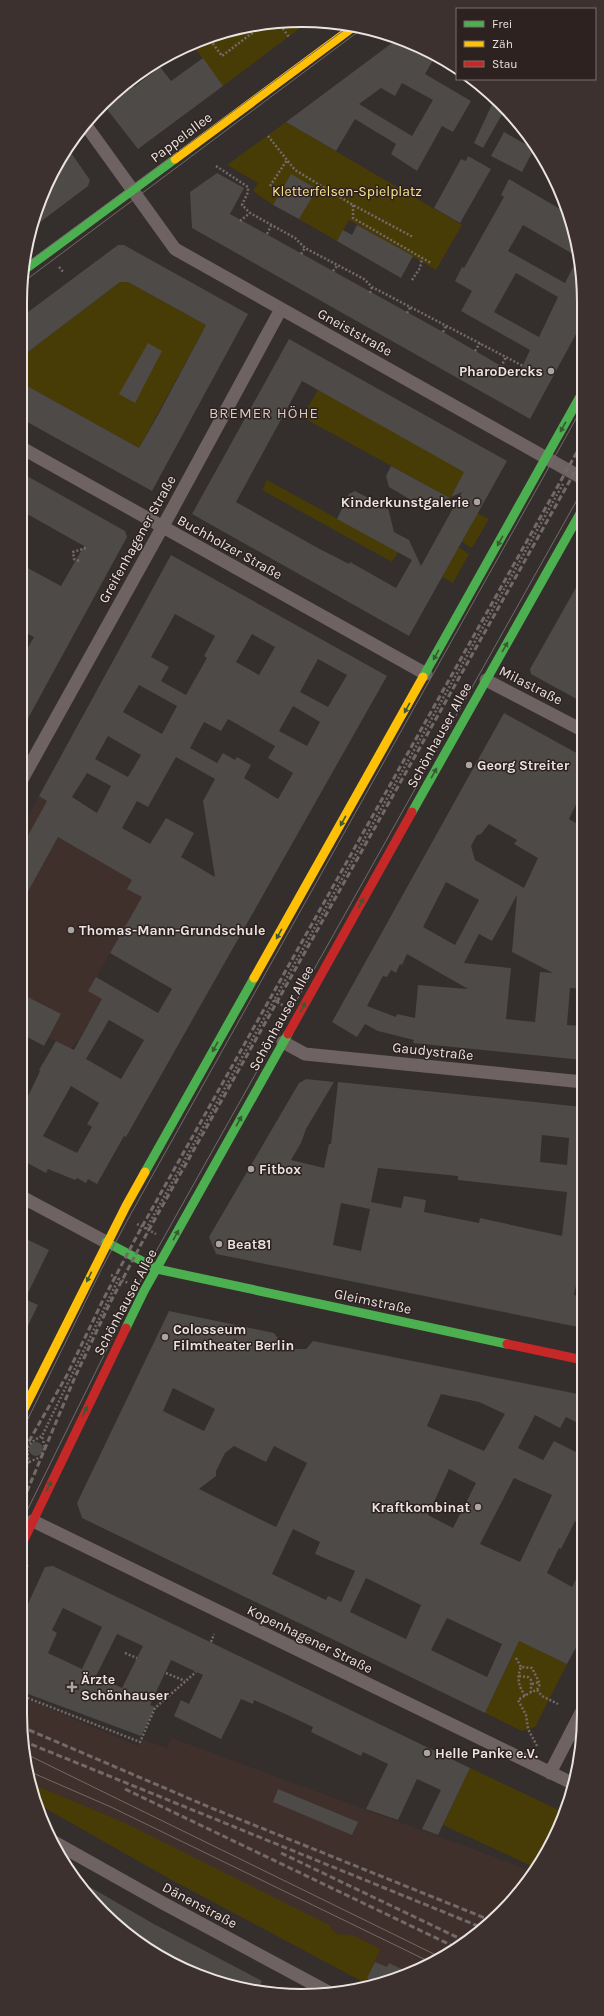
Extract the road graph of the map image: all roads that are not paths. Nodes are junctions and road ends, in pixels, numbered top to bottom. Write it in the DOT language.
graph roads {
  1 [pos="348,31"];
  2 [pos="89,129"];
  3 [pos="133,192"];
  4 [pos="29,268"];
  5 [pos="281,309"];
  6 [pos="577,402"];
  7 [pos="27,451"];
  8 [pos="546,458"];
  9 [pos="577,475"];
  10 [pos="577,519"];
  11 [pos="163,527"];
  12 [pos="426,674"];
  13 [pos="486,680"];
  14 [pos="577,727"];
  15 [pos="27,770"];
  16 [pos="283,1042"];
  17 [pos="577,1081"];
  18 [pos="27,1200"];
  19 [pos="106,1242"];
  20 [pos="157,1269"];
  21 [pos="577,1359"];
  22 [pos="27,1403"];
  23 [pos="32,1521"];
  24 [pos="27,1532"];
  25 [pos="577,1721"];
  26 [pos="550,1773"];
  27 [pos="569,1782"];
  28 [pos="60,1846"];
  29 [pos="321,1988"];
  1 -- 3 [label="main road, Pappelallee"];
  2 -- 3 [label="street, Gneiststraße"];
  3 -- 4 [label="main road, Pappelallee"];
  3 -- 5 [label="street, Gneiststraße"];
  5 -- 8 [label="street, Gneiststraße"];
  5 -- 11 [label="street, Greifenhagener Straße"];
  6 -- 8 [label="main road, one-way"];
  7 -- 11 [label="street, Buchholzer Straße"];
  8 -- 9 [label="street, Gneiststraße"];
  8 -- 12 [label="main road, one-way"];
  13 -- 10 [label="main road, Schönhauser Allee, one-way"];
  11 -- 12 [label="street, Buchholzer Straße"];
  11 -- 15 [label="street, Greifenhagener Straße"];
  12 -- 19 [label="main road, one-way"];
  13 -- 14 [label="street, Milastraße"];
  16 -- 13 [label="main road, Schönhauser Allee, one-way"];
  16 -- 17 [label="street, Gaudystraße"];
  20 -- 16 [label="main road, Schönhauser Allee, one-way"];
  18 -- 19 [label="street"];
  19 -- 20 [label="main road, Gleimstraße"];
  19 -- 22 [label="main road, one-way"];
  20 -- 21 [label="main road, Gleimstraße"];
  23 -- 20 [label="main road, Schönhauser Allee, one-way"];
  23 -- 24 [label="main road, Schönhauser Allee"];
  23 -- 26 [label="street, Kopenhagener Straße"];
  25 -- 26 [label="street"];
  26 -- 27 [label="street, Kopenhagener Straße"];
  28 -- 29 [label="street, Dänenstraße"];
}
